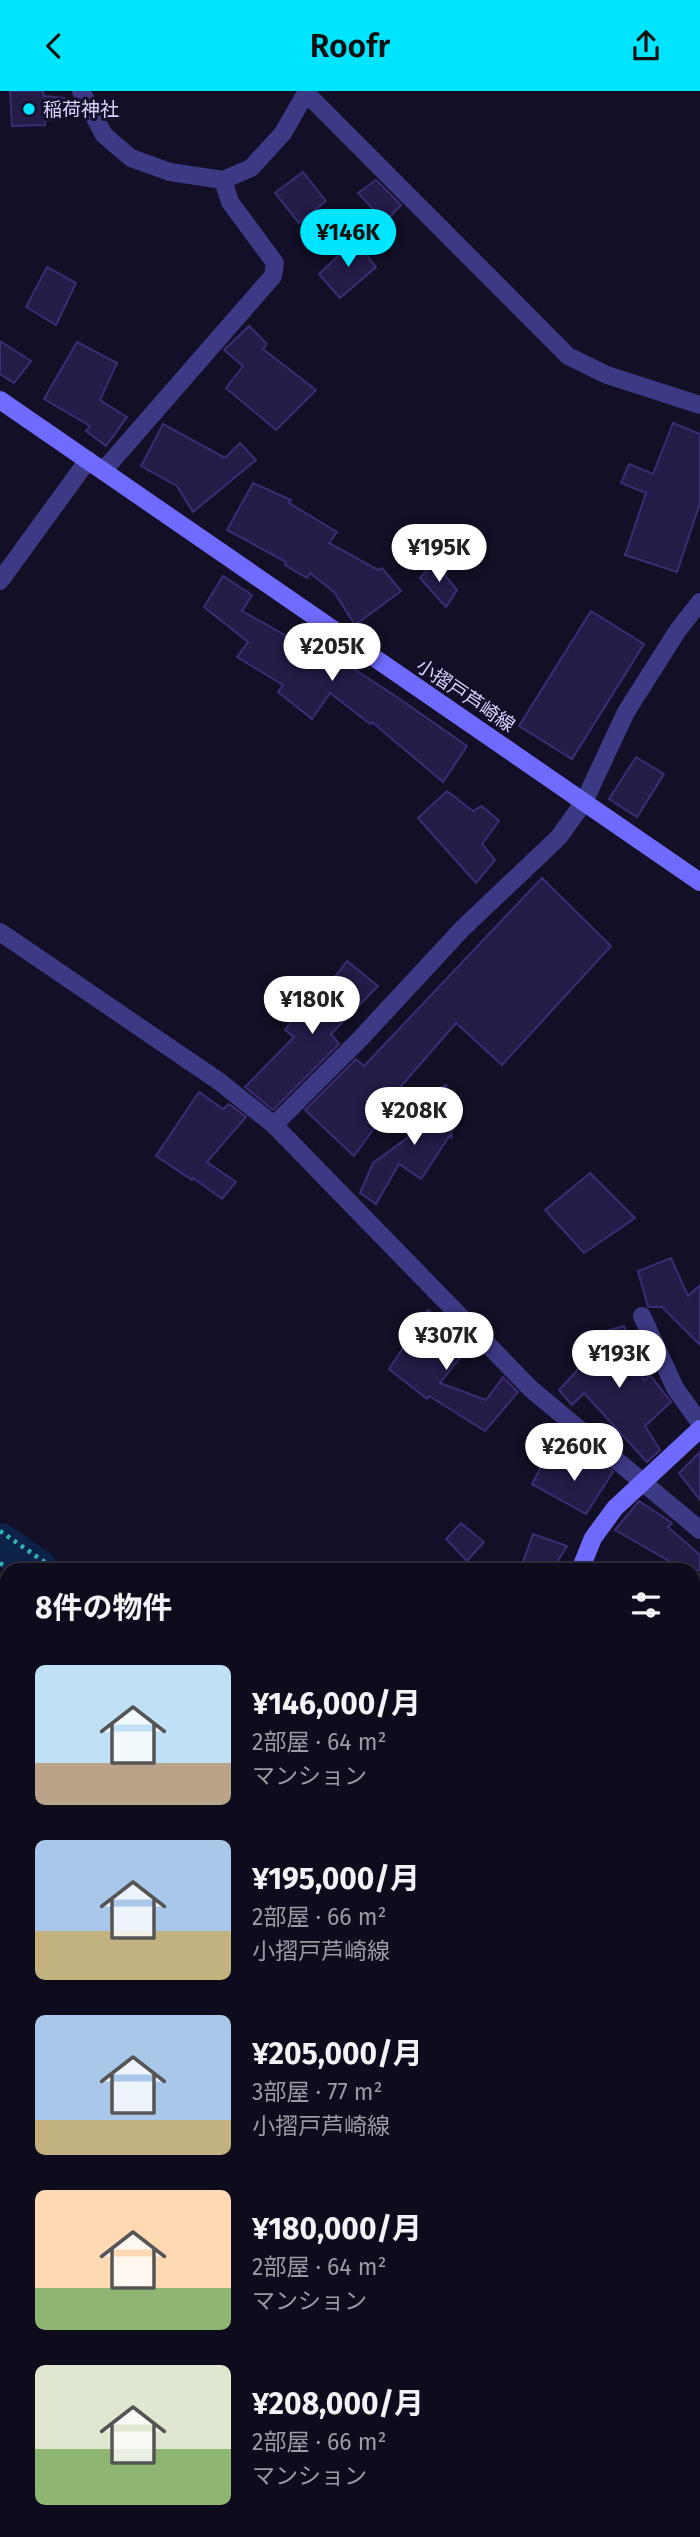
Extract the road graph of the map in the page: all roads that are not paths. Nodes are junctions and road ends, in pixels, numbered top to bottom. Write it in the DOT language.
graph roads {
  1 [pos="81,91"];
  2 [pos="307,92"];
  3 [pos="223,180"];
  4 [pos="0,400"];
  5 [pos="700,405"];
  6 [pos="88,460"];
  7 [pos="103,471"];
  8 [pos="0,581"];
  9 [pos="700,602"];
  10 [pos="584,802"];
  11 [pos="700,882"];
  12 [pos="0,932"];
  13 [pos="274,1125"];
  14 [pos="642,1316"];
  15 [pos="700,1423"];
  16 [pos="700,1429"];
  17 [pos="642,1483"];
  18 [pos="700,1530"];
  19 [pos="583,1563"];
  1 -- 3 [label="street"];
  2 -- 3 [label="street"];
  2 -- 5 [label="street"];
  3 -- 7 [label="street"];
  4 -- 6 [label="main road, 小摺戸芦崎線"];
  6 -- 7 [label="main road, 小摺戸芦崎線"];
  6 -- 8 [label="street"];
  7 -- 10 [label="main road, 小摺戸芦崎線"];
  9 -- 10 [label="street"];
  10 -- 11 [label="main road, 小摺戸芦崎線"];
  10 -- 13 [label="street"];
  12 -- 13 [label="street"];
  13 -- 17 [label="street"];
  14 -- 15 [label="street"];
  16 -- 17 [label="main road"];
  17 -- 18 [label="street"];
  17 -- 19 [label="main road"];
}
